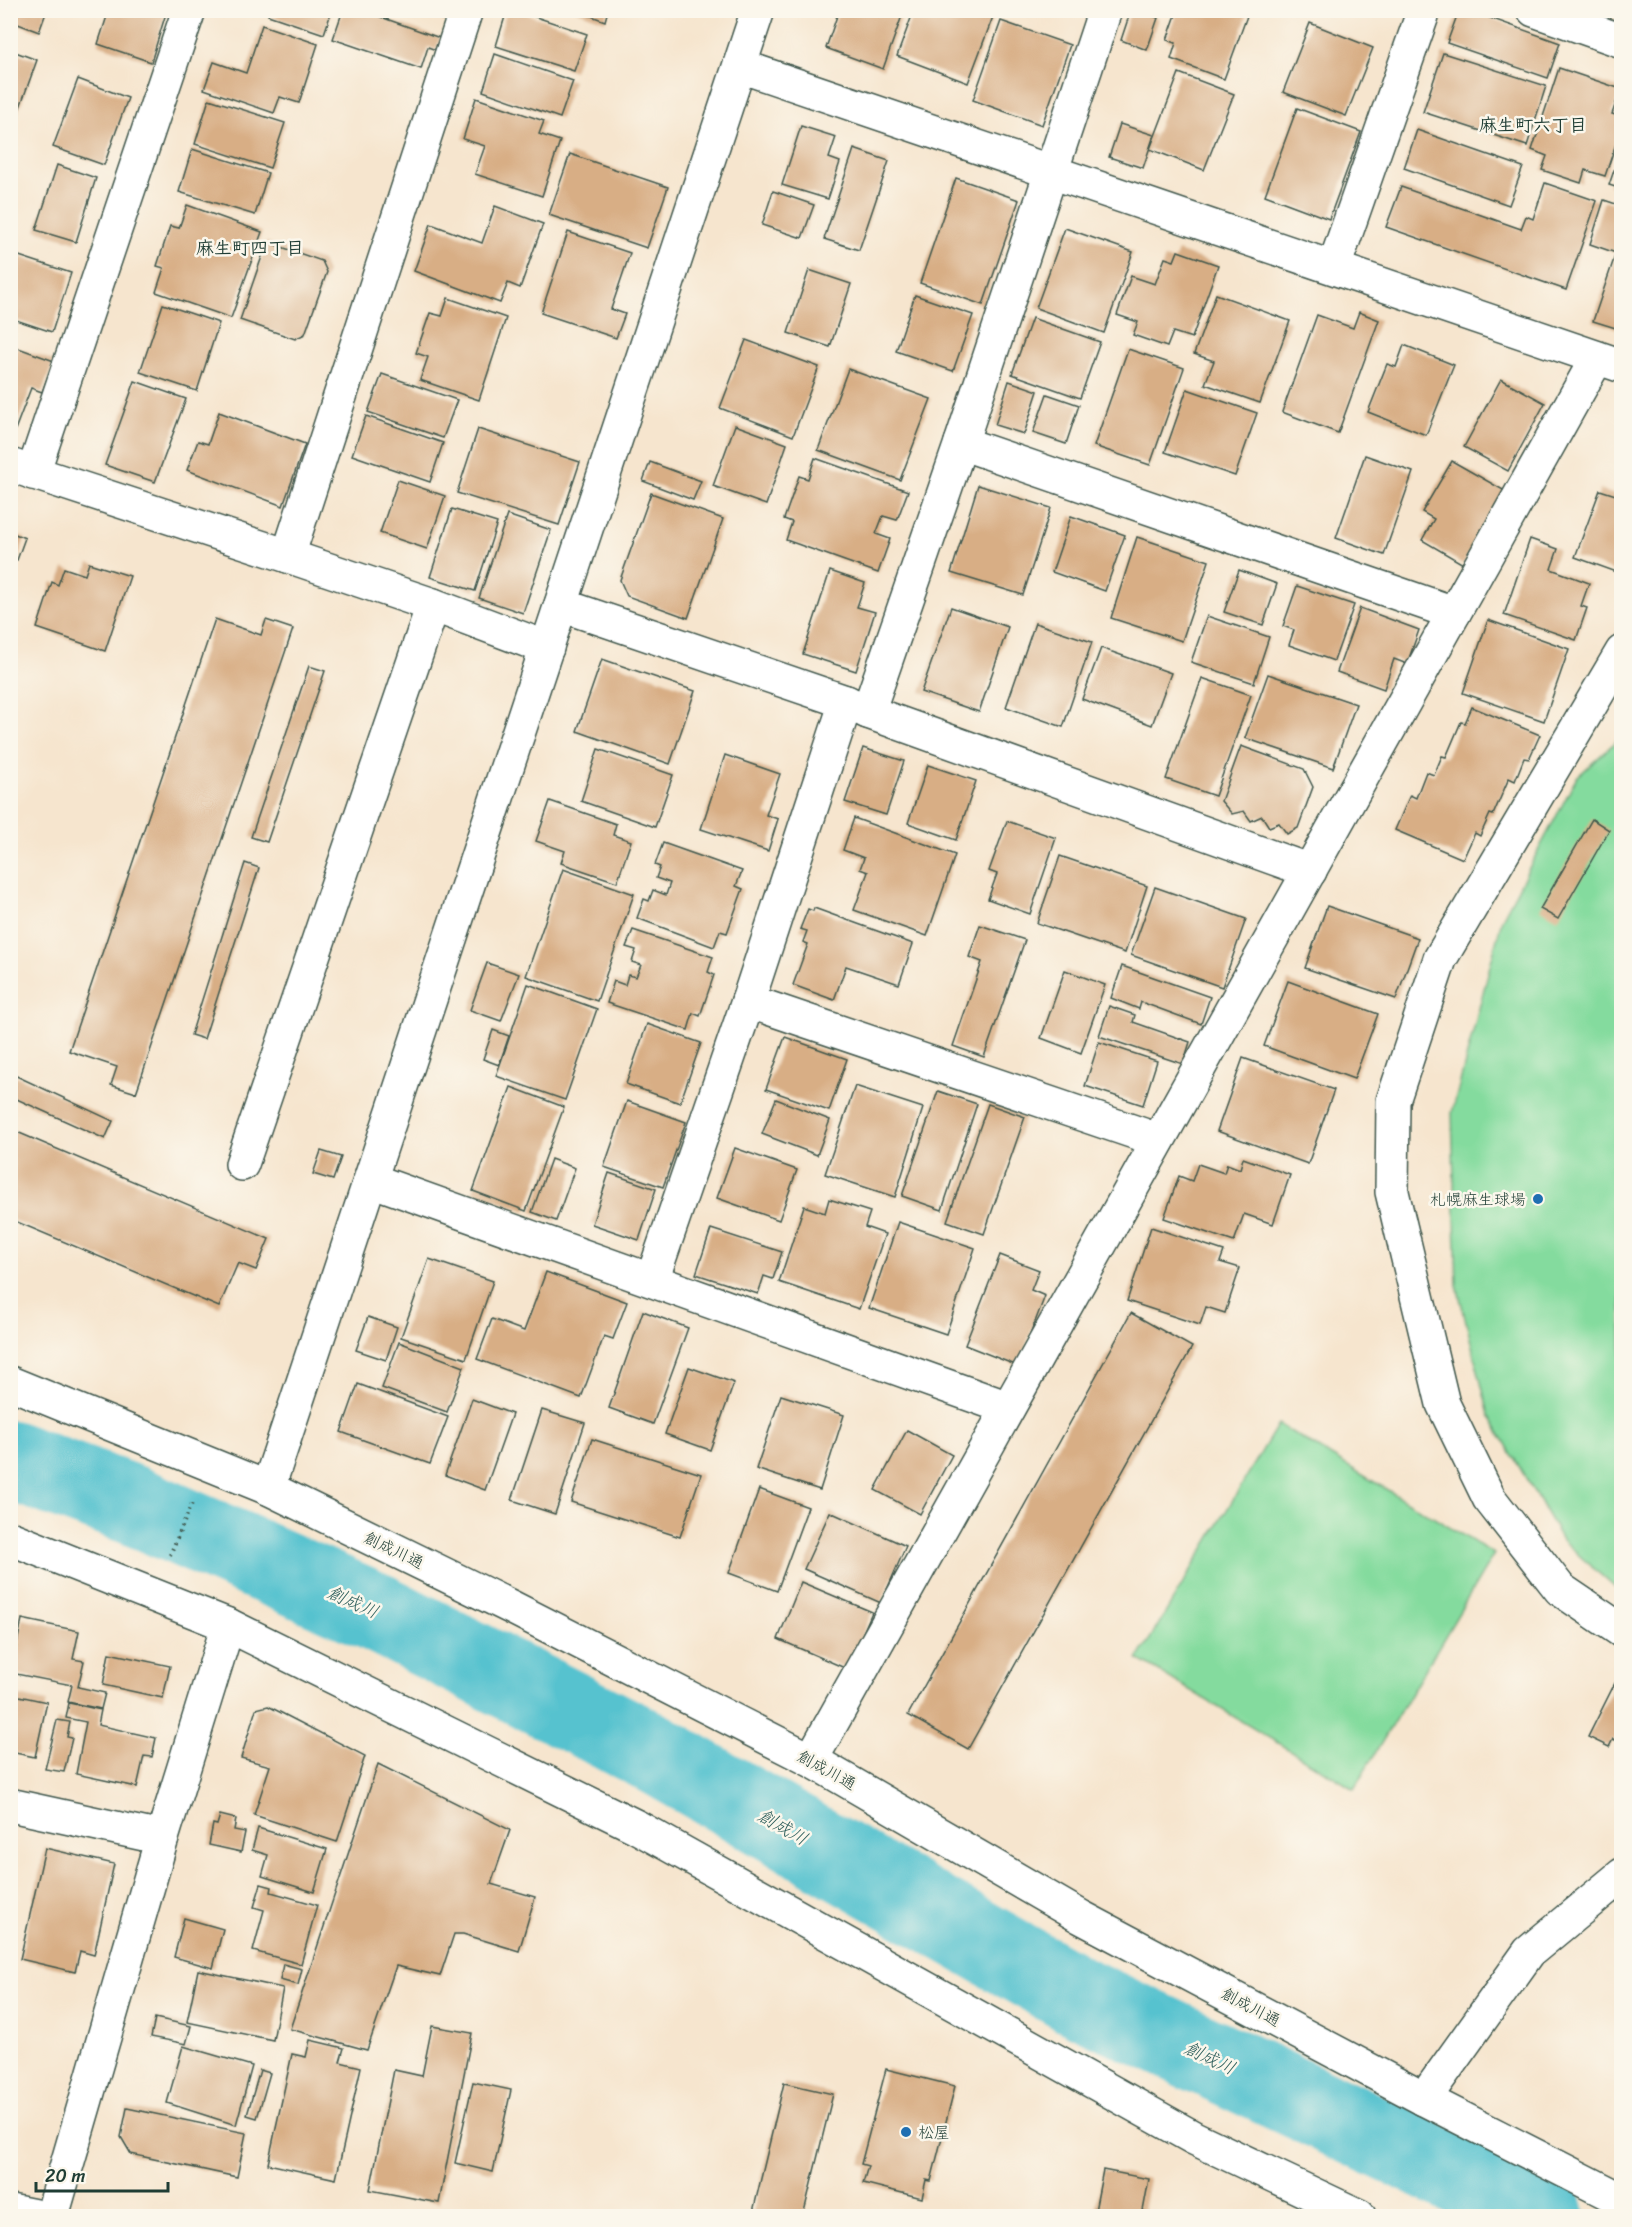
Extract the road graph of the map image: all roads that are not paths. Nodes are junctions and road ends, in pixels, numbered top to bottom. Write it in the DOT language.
graph roads {
  1 [pos="189,10"];
  2 [pos="466,10"];
  3 [pos="758,10"];
  4 [pos="1105,10"];
  5 [pos="1424,10"];
  6 [pos="1534,10"];
  7 [pos="1622,41"];
  8 [pos="740,66"];
  9 [pos="1050,171"];
  10 [pos="1334,267"];
  11 [pos="1609,362"];
  12 [pos="961,443"];
  13 [pos="22,469"];
  14 [pos="288,556"];
  15 [pos="433,605"];
  16 [pos="561,605"];
  17 [pos="1454,613"];
  18 [pos="547,648"];
  19 [pos="1622,652"];
  20 [pos="857,707"];
  21 [pos="1310,871"];
  22 [pos="748,1001"];
  23 [pos="1158,1140"];
  24 [pos="242,1164"];
  25 [pos="371,1180"];
  26 [pos="652,1280"];
  27 [pos="10,1383"];
  28 [pos="1008,1408"];
  29 [pos="268,1488"];
  30 [pos="10,1538"];
  31 [pos="228,1625"];
  32 [pos="1622,1631"];
  33 [pos="811,1760"];
  34 [pos="10,1805"];
  35 [pos="162,1838"];
  36 [pos="1622,1875"];
  37 [pos="1425,2100"];
  38 [pos="1622,2200"];
  39 [pos="10,2211"];
  40 [pos="35,2217"];
  41 [pos="52,2217"];
  42 [pos="1359,2217"];
  1 -- 13 [label="main road"];
  2 -- 14 [label="main road"];
  3 -- 8 [label="main road"];
  4 -- 9 [label="main road"];
  5 -- 10 [label="main road"];
  6 -- 7 [label="main road"];
  8 -- 9 [label="main road"];
  8 -- 16 [label="main road"];
  9 -- 10 [label="main road"];
  9 -- 12 [label="main road"];
  10 -- 11 [label="main road"];
  11 -- 17 [label="main road"];
  12 -- 17 [label="main road"];
  12 -- 20 [label="main road"];
  13 -- 14 [label="main road"];
  14 -- 15 [label="main road"];
  15 -- 18 [label="main road"];
  15 -- 24 [label="main road"];
  16 -- 18 [label="main road"];
  16 -- 20 [label="main road"];
  17 -- 21 [label="main road"];
  18 -- 25 [label="main road"];
  19 -- 32 [label="main road"];
  20 -- 21 [label="main road"];
  20 -- 22 [label="main road"];
  21 -- 23 [label="main road"];
  22 -- 23 [label="main road"];
  22 -- 26 [label="main road"];
  23 -- 28 [label="main road"];
  25 -- 26 [label="main road"];
  25 -- 29 [label="main road"];
  26 -- 28 [label="main road"];
  27 -- 29 [label="main road, 創成川通"];
  28 -- 33 [label="main road"];
  29 -- 33 [label="main road, 創成川通"];
  30 -- 31 [label="main road"];
  31 -- 35 [label="main road"];
  31 -- 42 [label="main road"];
  33 -- 37 [label="main road, 創成川通"];
  34 -- 35 [label="main road"];
  35 -- 41 [label="main road"];
  36 -- 37 [label="main road"];
  37 -- 38 [label="main road, 創成川通"];
  39 -- 40 [label="main road"];
}
